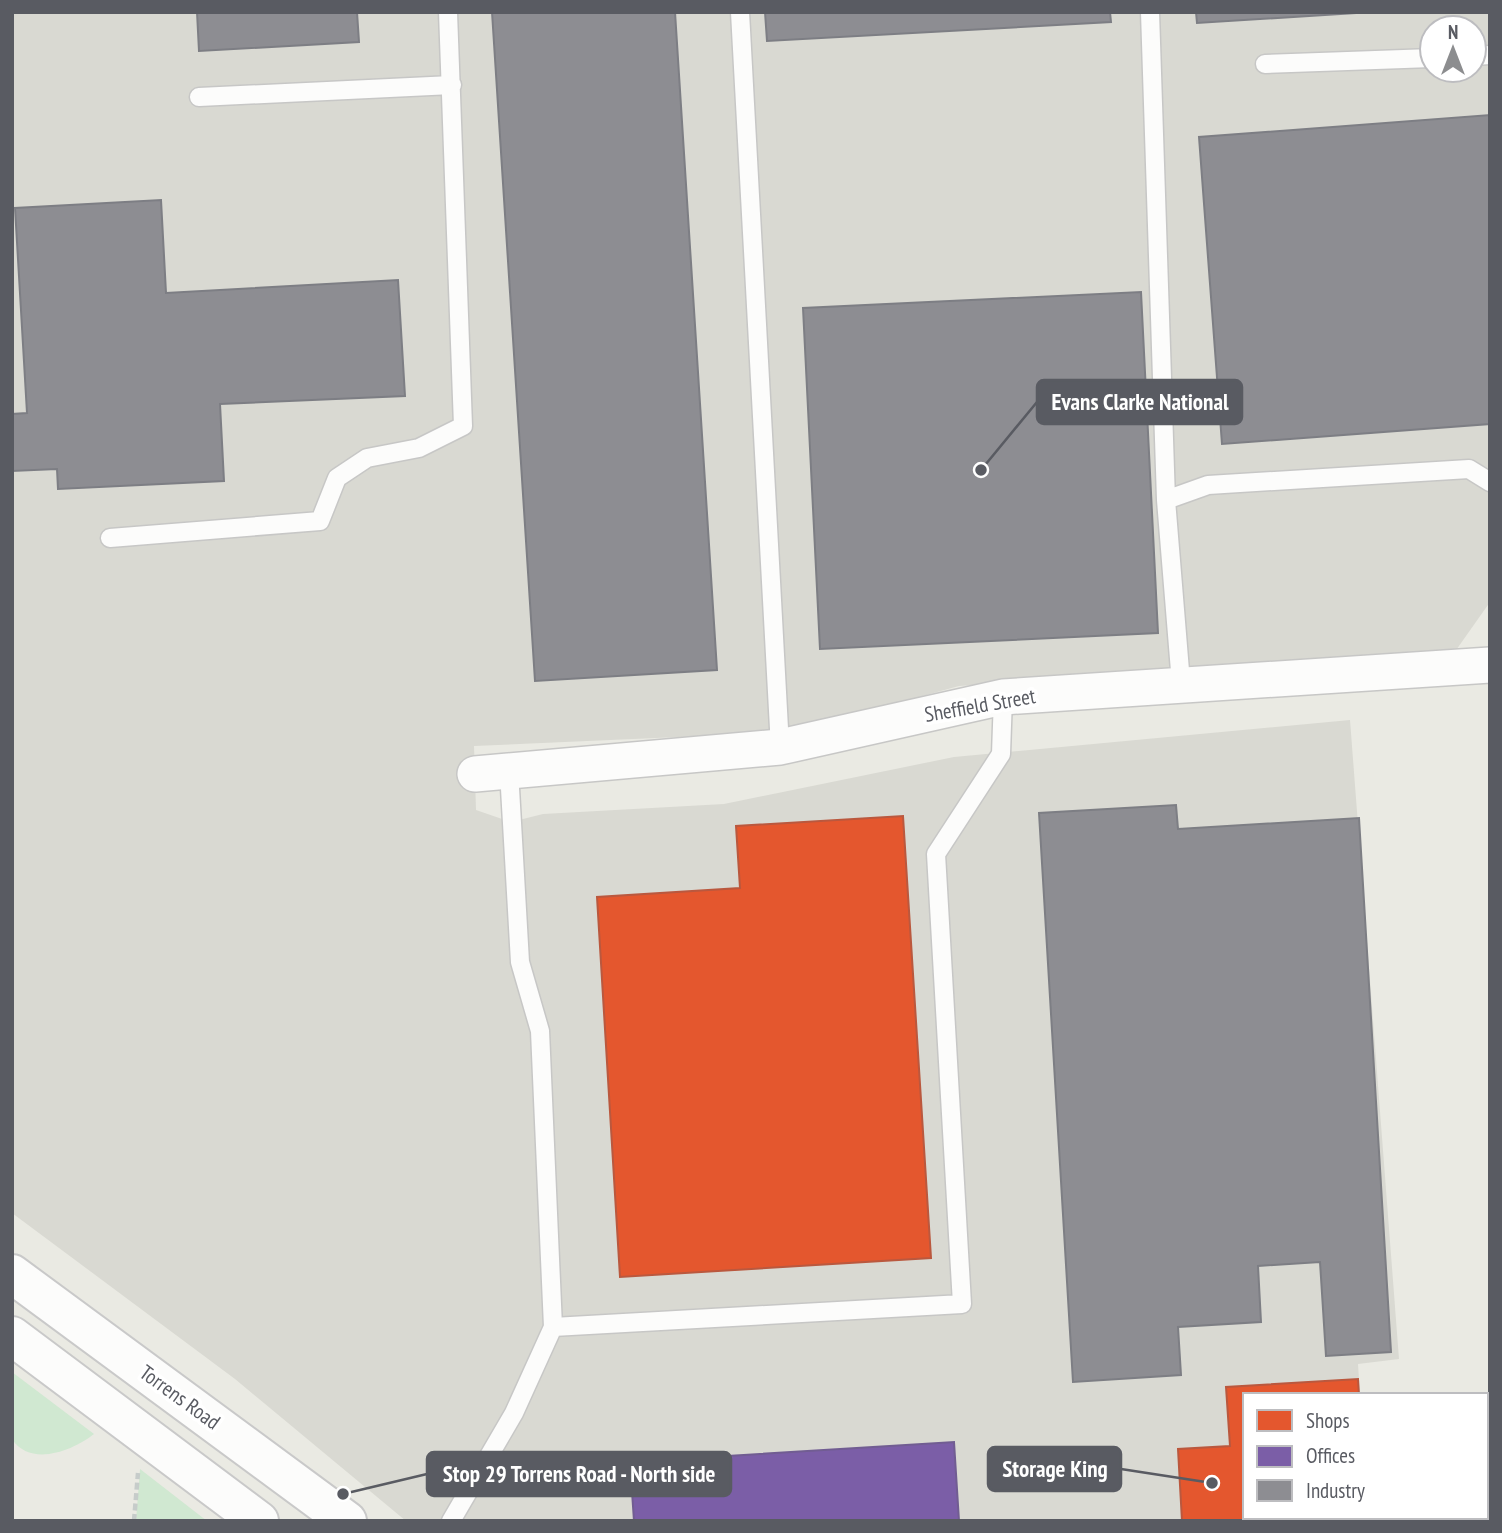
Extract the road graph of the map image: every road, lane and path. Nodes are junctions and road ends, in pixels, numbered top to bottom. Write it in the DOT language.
graph roads {
  1 [pos="448,12"];
  2 [pos="740,12"];
  3 [pos="1150,12"];
  4 [pos="1418,59"];
  5 [pos="1265,64"];
  6 [pos="452,85"];
  7 [pos="200,97"];
  8 [pos="1490,482"];
  9 [pos="1166,500"];
  10 [pos="110,538"];
  11 [pos="1490,665"];
  12 [pos="1181,683"];
  13 [pos="1003,697"];
  14 [pos="780,747"];
  15 [pos="509,771"];
  16 [pos="475,774"];
  17 [pos="12,1274"];
  18 [pos="553,1327"];
  19 [pos="12,1336"];
  20 [pos="138,1465"];
  21 [pos="330,1516"];
  22 [pos="252,1518"];
  23 [pos="134,1521"];
  24 [pos="451,1521"];
  1 -- 6 [label="lane"];
  2 -- 14 [label="lane"];
  3 -- 9 [label="lane"];
  4 -- 5 [label="lane"];
  6 -- 7 [label="lane"];
  6 -- 10 [label="lane"];
  8 -- 9 [label="lane"];
  9 -- 12 [label="lane"];
  11 -- 12 [label="street, Sheffield Street"];
  12 -- 13 [label="street, Sheffield Street"];
  13 -- 14 [label="street, Sheffield Street"];
  13 -- 18 [label="lane"];
  14 -- 15 [label="street, Sheffield Street"];
  15 -- 16 [label="street, Sheffield Street"];
  15 -- 18 [label="lane"];
  17 -- 21 [label="main road, Torrens Road"];
  18 -- 24 [label="lane"];
  19 -- 22 [label="main road"];
  20 -- 23 [label="path"];
}
